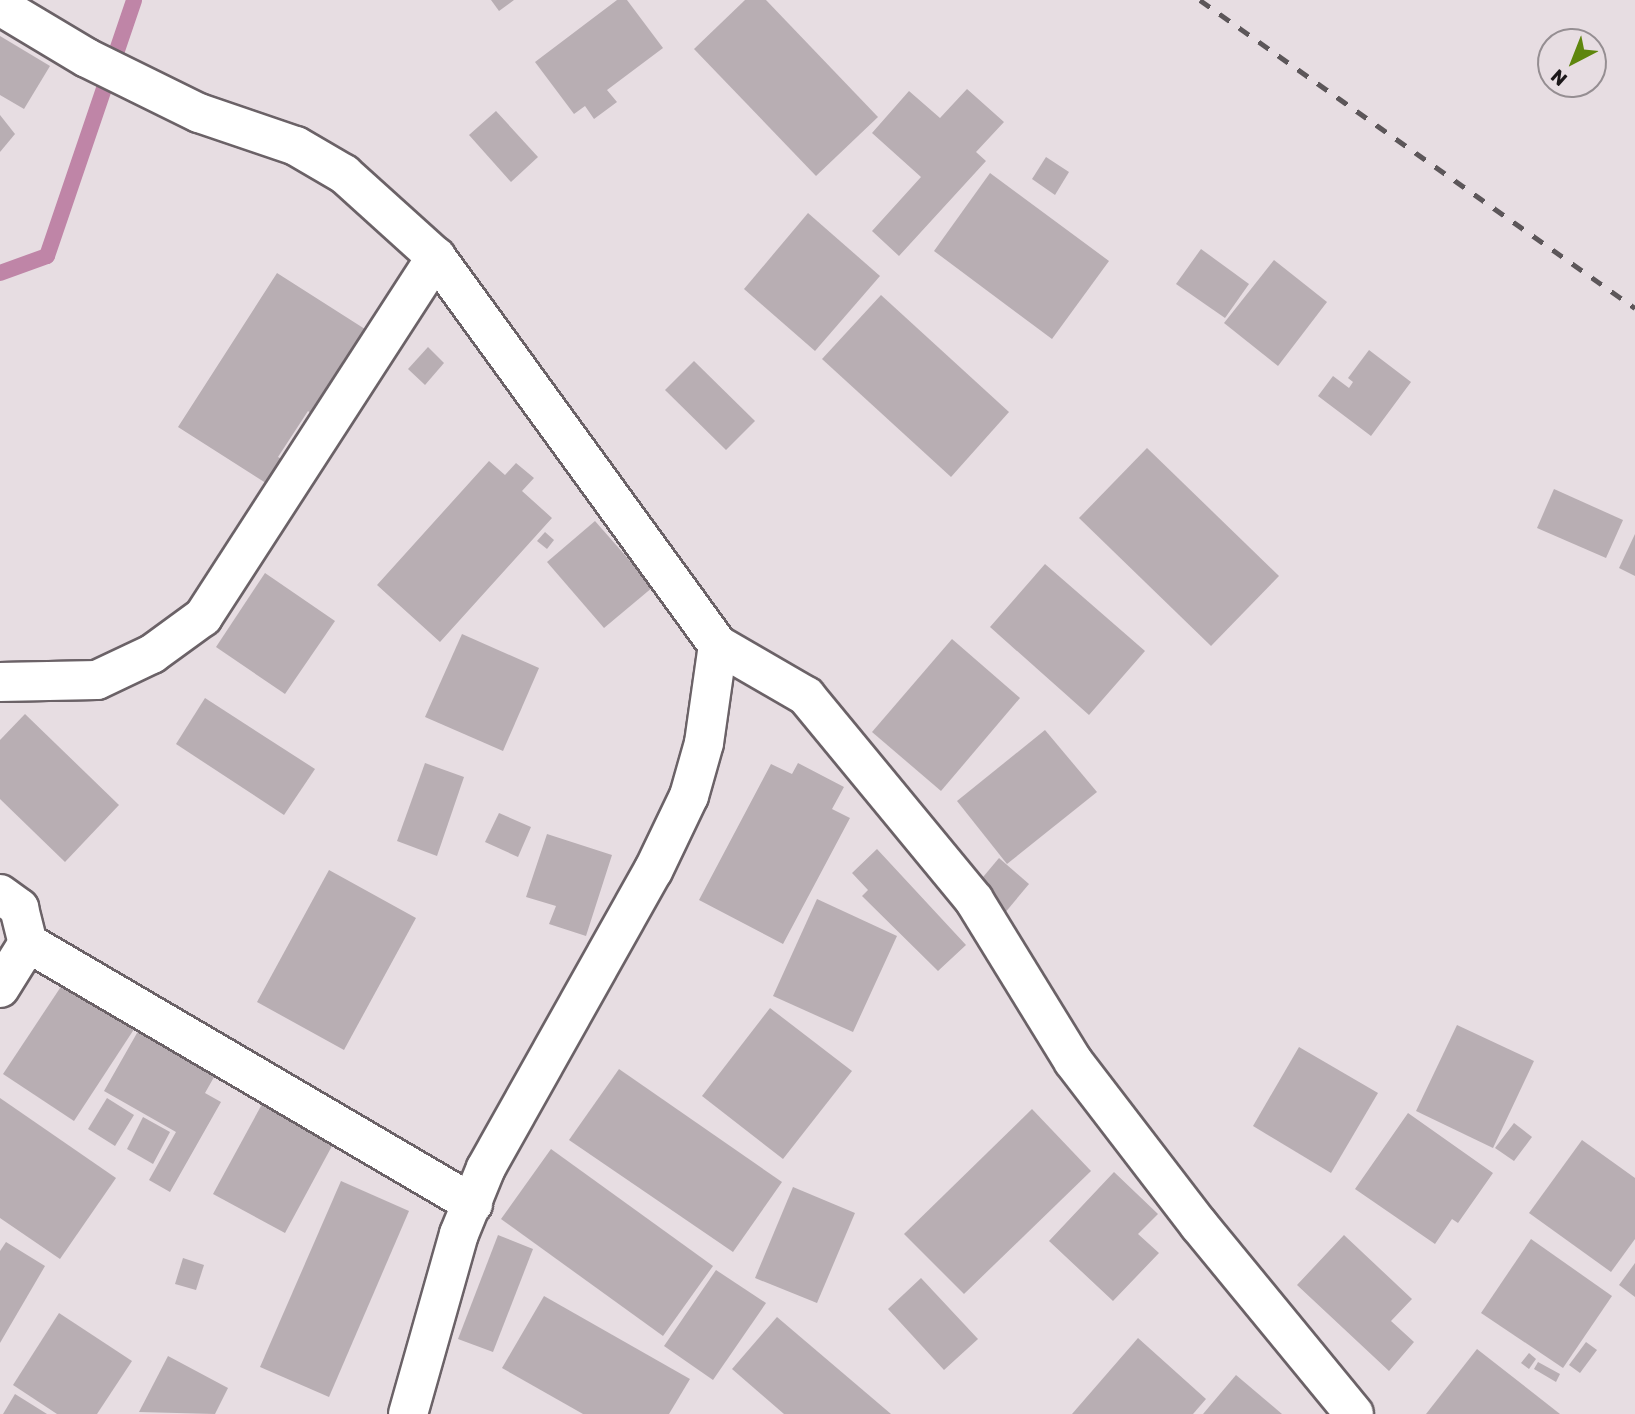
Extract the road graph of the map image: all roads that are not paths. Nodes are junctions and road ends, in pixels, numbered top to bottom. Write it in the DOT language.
graph roads {
  1 [pos="0,6"];
  2 [pos="436,257"];
  3 [pos="718,645"];
  4 [pos="0,682"];
  5 [pos="0,894"];
  6 [pos="28,943"];
  7 [pos="0,988"];
  8 [pos="473,1204"];
  9 [pos="408,1414"];
  10 [pos="1354,1414"];
  1 -- 2 [label="street"];
  2 -- 3 [label="street"];
  2 -- 4 [label="street"];
  3 -- 8 [label="street"];
  3 -- 10 [label="street"];
  5 -- 6 [label="street"];
  6 -- 7 [label="street"];
  6 -- 8 [label="street"];
  8 -- 9 [label="street"];
}
